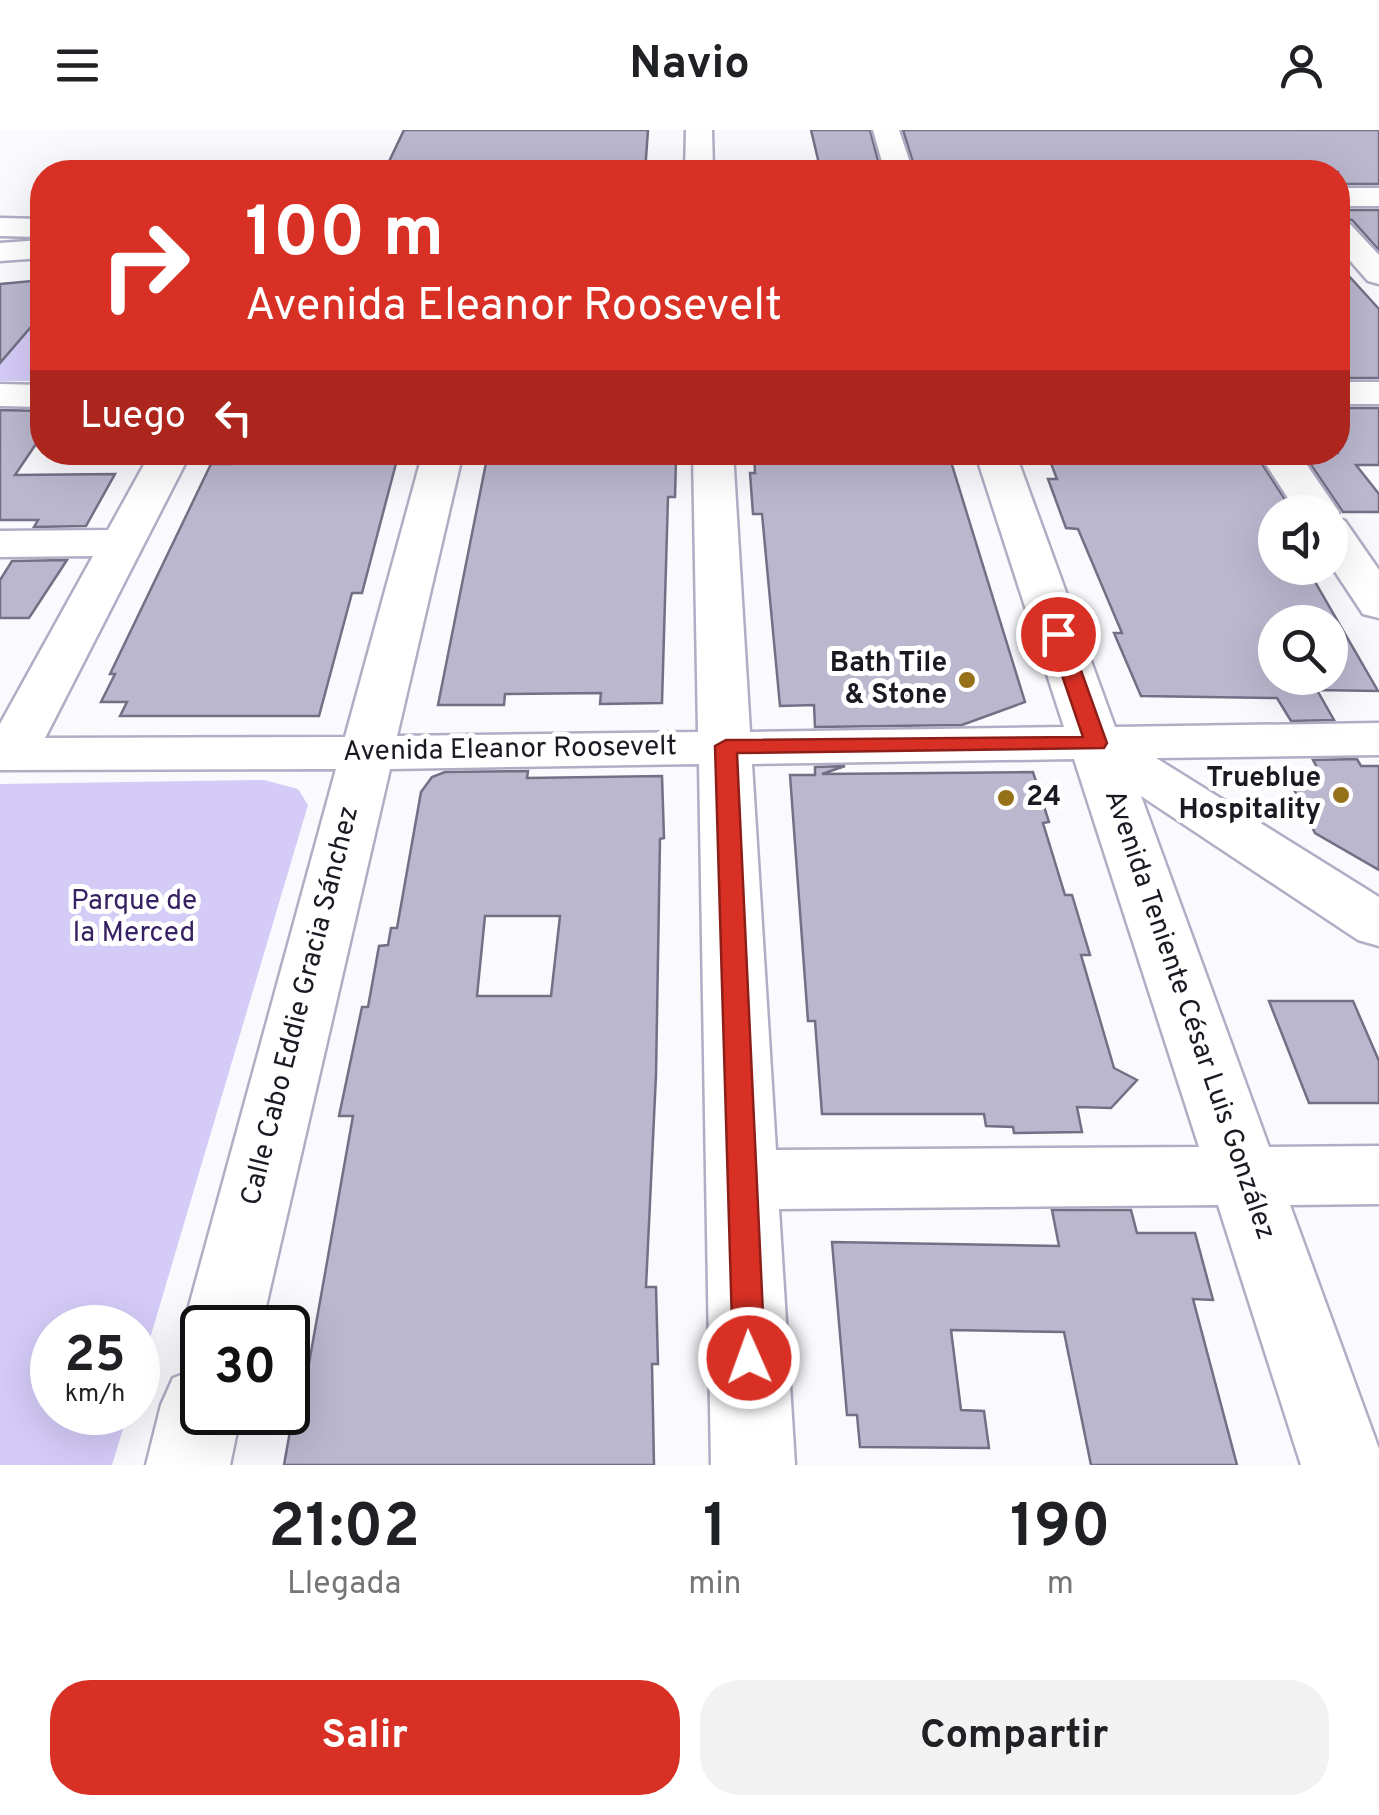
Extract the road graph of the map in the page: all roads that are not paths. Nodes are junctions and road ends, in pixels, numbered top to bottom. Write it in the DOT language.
graph roads {
  1 [pos="699,130"];
  2 [pos="886,130"];
  3 [pos="699,160"];
  4 [pos="895,160"];
  5 [pos="1350,197"];
  6 [pos="1379,197"];
  7 [pos="1350,218"];
  8 [pos="1379,218"];
  9 [pos="30,228"];
  10 [pos="0,229"];
  11 [pos="1350,242"];
  12 [pos="30,249"];
  13 [pos="0,252"];
  14 [pos="1379,274"];
  15 [pos="1350,393"];
  16 [pos="1379,393"];
  17 [pos="0,395"];
  18 [pos="30,396"];
  19 [pos="164,465"];
  20 [pos="440,465"];
  21 [pos="714,465"];
  22 [pos="1000,465"];
  23 [pos="1287,465"];
  24 [pos="1307,495"];
  25 [pos="0,544"];
  26 [pos="121,544"];
  27 [pos="1348,557"];
  28 [pos="1379,604"];
  29 [pos="1379,739"];
  30 [pos="1096,743"];
  31 [pos="726,746"];
  32 [pos="5,754"];
  33 [pos="368,754"];
  34 [pos="1379,925"];
  35 [pos="1379,1174"];
  36 [pos="1244,1177"];
  37 [pos="742,1180"];
  38 [pos="228,1305"];
  39 [pos="195,1435"];
  40 [pos="188,1465"];
  41 [pos="753,1465"];
  42 [pos="1344,1465"];
  1 -- 3 [label="street"];
  2 -- 4 [label="street"];
  5 -- 6 [label="street"];
  7 -- 8 [label="street"];
  9 -- 10 [label="street"];
  11 -- 14 [label="street"];
  12 -- 13 [label="street"];
  15 -- 16 [label="street"];
  17 -- 18 [label="street"];
  19 -- 26 [label="street"];
  20 -- 33 [label="street, Calle Cabo Eddie Gracia Sánchez"];
  21 -- 31 [label="street"];
  22 -- 30 [label="street, Avenida Teniente César Luis González"];
  23 -- 24 [label="street"];
  25 -- 26 [label="street"];
  26 -- 32 [label="street"];
  27 -- 28 [label="street"];
  29 -- 30 [label="street, Avenida Eleanor Roosevelt"];
  30 -- 31 [label="street, Avenida Eleanor Roosevelt"];
  30 -- 34 [label="street"];
  30 -- 36 [label="street, Avenida Teniente César Luis González"];
  31 -- 33 [label="street, Avenida Eleanor Roosevelt"];
  31 -- 37 [label="street"];
  32 -- 33 [label="street, Avenida Eleanor Roosevelt"];
  33 -- 38 [label="street, Calle Cabo Eddie Gracia Sánchez"];
  35 -- 36 [label="street"];
  36 -- 37 [label="street"];
  36 -- 42 [label="street, Avenida Teniente César Luis González"];
  37 -- 41 [label="street"];
  39 -- 40 [label="street"];
}
